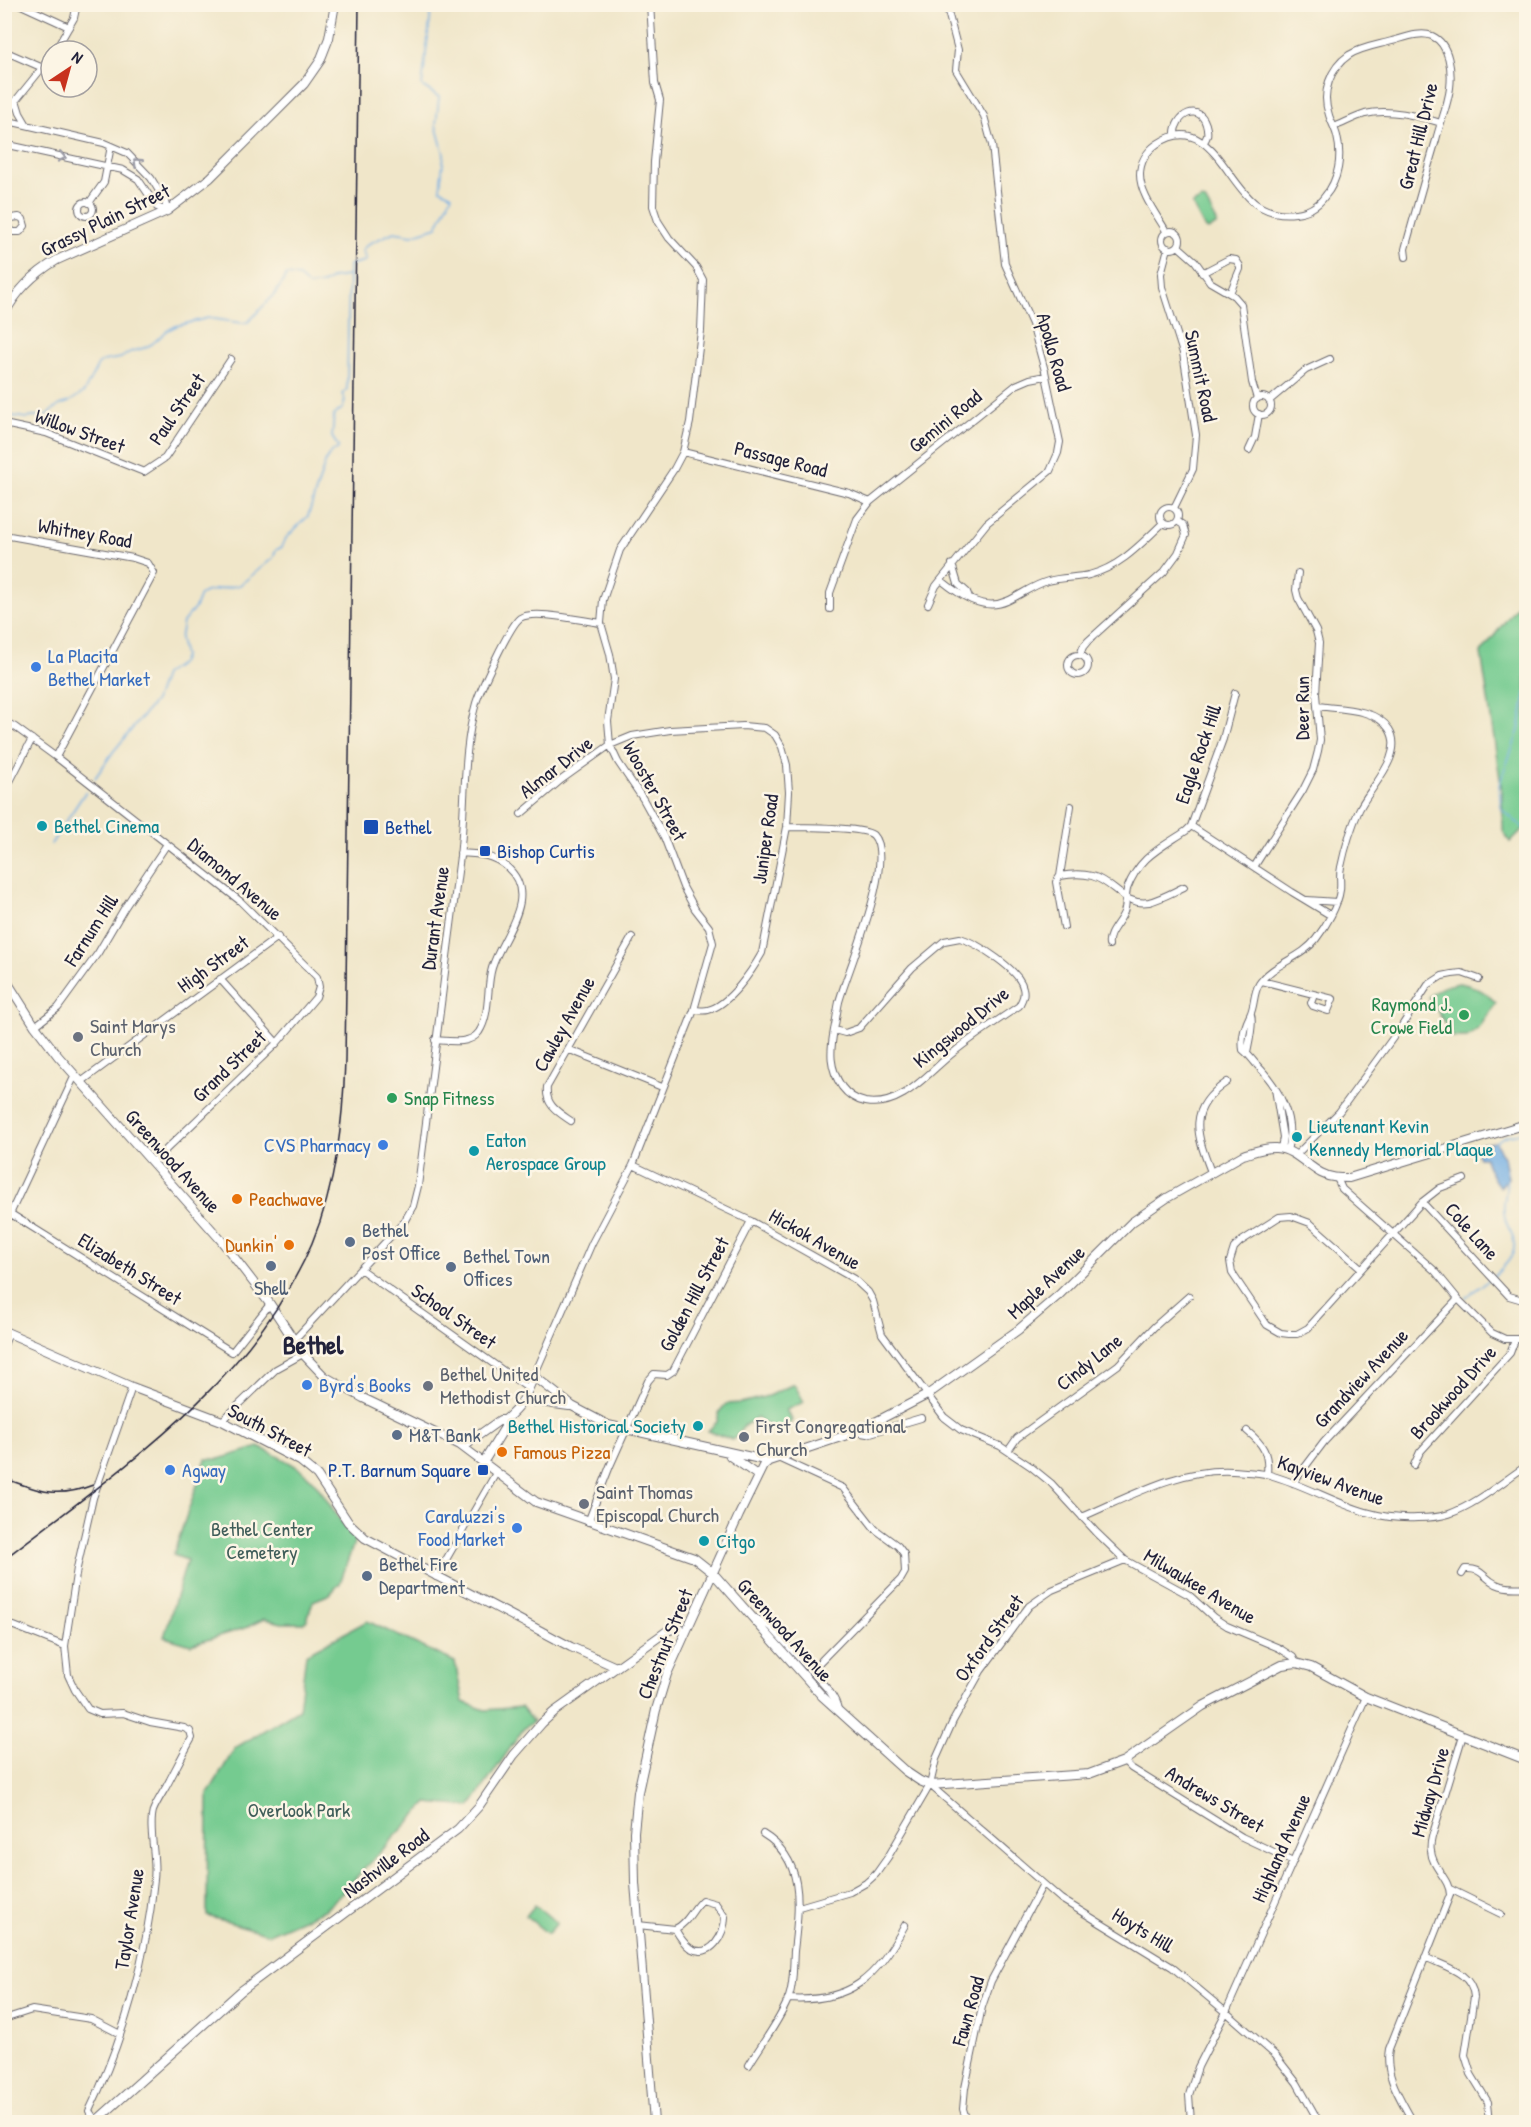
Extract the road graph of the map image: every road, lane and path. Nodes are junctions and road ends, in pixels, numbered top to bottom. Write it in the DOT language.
graph roads {
  1 [pos="7,4"];
  2 [pos="19,4"];
  3 [pos="77,4"];
  4 [pos="335,4"];
  5 [pos="650,4"];
  6 [pos="946,4"];
  7 [pos="4,10"];
  8 [pos="69,27"];
  9 [pos="62,39"];
  10 [pos="4,51"];
  11 [pos="39,67"];
  12 [pos="39,72"];
  13 [pos="16,100"];
  14 [pos="4,118"];
  15 [pos="1441,123"];
  16 [pos="27,125"];
  17 [pos="1334,128"];
  18 [pos="1175,136"];
  19 [pos="1204,142"];
  20 [pos="4,144"];
  21 [pos="111,146"];
  22 [pos="108,167"];
  23 [pos="89,203"];
  24 [pos="167,211"];
  25 [pos="1166,231"];
  26 [pos="1178,246"];
  27 [pos="1168,248"];
  28 [pos="1406,257"];
  29 [pos="1202,273"];
  30 [pos="1230,293"];
  31 [pos="4,315"];
  32 [pos="231,359"];
  33 [pos="1330,359"];
  34 [pos="1046,376"];
  35 [pos="1257,399"];
  36 [pos="1269,401"];
  37 [pos="1258,414"];
  38 [pos="4,424"];
  39 [pos="1249,450"];
  40 [pos="683,452"];
  41 [pos="144,472"];
  42 [pos="870,502"];
  43 [pos="1174,508"];
  44 [pos="1177,521"];
  45 [pos="1163,523"];
  46 [pos="4,535"];
  47 [pos="952,564"];
  48 [pos="1298,573"];
  49 [pos="941,580"];
  50 [pos="969,597"];
  51 [pos="928,604"];
  52 [pos="830,609"];
  53 [pos="601,623"];
  54 [pos="1080,655"];
  55 [pos="1235,693"];
  56 [pos="1317,706"];
  57 [pos="4,721"];
  58 [pos="4,738"];
  59 [pos="32,739"];
  60 [pos="610,745"];
  61 [pos="56,757"];
  62 [pos="4,785"];
  63 [pos="4,793"];
  64 [pos="1071,807"];
  65 [pos="521,814"];
  66 [pos="1191,826"];
  67 [pos="787,827"];
  68 [pos="167,844"];
  69 [pos="460,853"];
  70 [pos="1254,867"];
  71 [pos="1060,876"];
  72 [pos="1184,887"];
  73 [pos="1125,898"];
  74 [pos="1303,900"];
  75 [pos="1336,902"];
  76 [pos="1330,915"];
  77 [pos="1064,927"];
  78 [pos="278,937"];
  79 [pos="632,937"];
  80 [pos="1109,945"];
  81 [pos="4,977"];
  82 [pos="220,979"];
  83 [pos="1479,979"];
  84 [pos="1262,981"];
  85 [pos="319,987"];
  86 [pos="1314,995"];
  87 [pos="694,1010"];
  88 [pos="34,1026"];
  89 [pos="834,1030"];
  90 [pos="435,1040"];
  91 [pos="277,1043"];
  92 [pos="570,1050"];
  93 [pos="78,1079"];
  94 [pos="1227,1082"];
  95 [pos="662,1087"];
  96 [pos="572,1121"];
  97 [pos="1527,1124"];
  98 [pos="1288,1151"];
  99 [pos="153,1162"];
  100 [pos="633,1165"];
  101 [pos="1210,1172"];
  102 [pos="1337,1178"];
  103 [pos="1464,1179"];
  104 [pos="1422,1202"];
  105 [pos="11,1214"];
  106 [pos="751,1221"];
  107 [pos="4,1227"];
  108 [pos="1392,1233"];
  109 [pos="1361,1268"];
  110 [pos="360,1269"];
  111 [pos="1189,1296"];
  112 [pos="1458,1299"];
  113 [pos="1527,1301"];
  114 [pos="270,1304"];
  115 [pos="7,1332"];
  116 [pos="1527,1339"];
  117 [pos="294,1340"];
  118 [pos="1515,1340"];
  119 [pos="4,1345"];
  120 [pos="303,1354"];
  121 [pos="534,1376"];
  122 [pos="132,1387"];
  123 [pos="529,1389"];
  124 [pos="927,1395"];
  125 [pos="525,1400"];
  126 [pos="572,1406"];
  127 [pos="921,1418"];
  128 [pos="505,1420"];
  129 [pos="222,1421"];
  130 [pos="626,1431"];
  131 [pos="1247,1431"];
  132 [pos="856,1432"];
  133 [pos="464,1448"];
  134 [pos="1008,1451"];
  135 [pos="724,1453"];
  136 [pos="774,1460"];
  137 [pos="483,1463"];
  138 [pos="1414,1465"];
  139 [pos="1527,1466"];
  140 [pos="496,1473"];
  141 [pos="1267,1474"];
  142 [pos="758,1475"];
  143 [pos="1293,1483"];
  144 [pos="1082,1517"];
  145 [pos="588,1522"];
  146 [pos="1125,1560"];
  147 [pos="713,1573"];
  148 [pos="1462,1574"];
  149 [pos="436,1577"];
  150 [pos="1527,1587"];
  151 [pos="748,1613"];
  152 [pos="4,1625"];
  153 [pos="685,1631"];
  154 [pos="65,1646"];
  155 [pos="1296,1663"];
  156 [pos="616,1667"];
  157 [pos="811,1671"];
  158 [pos="1366,1697"];
  159 [pos="838,1711"];
  160 [pos="1463,1735"];
  161 [pos="1527,1760"];
  162 [pos="1124,1761"];
  163 [pos="930,1785"];
  164 [pos="763,1834"];
  165 [pos="1293,1861"];
  166 [pos="1043,1884"];
  167 [pos="1450,1889"];
  168 [pos="799,1907"];
  169 [pos="1501,1914"];
  170 [pos="638,1925"];
  171 [pos="905,1925"];
  172 [pos="675,1929"];
  173 [pos="1425,1957"];
  174 [pos="788,1999"];
  175 [pos="1227,2012"];
  176 [pos="4,2019"];
  177 [pos="120,2034"];
  178 [pos="749,2065"];
  179 [pos="95,2122"];
  180 [pos="654,2122"];
  181 [pos="967,2122"];
  182 [pos="1191,2122"];
  183 [pos="1318,2122"];
  184 [pos="1413,2122"];
  185 [pos="1490,2122"];
  1 -- 7 [label="street"];
  2 -- 8 [label="street"];
  3 -- 8 [label="street"];
  4 -- 24 [label="main road, Grassy Plain Street"];
  5 -- 40 [label="street, Wooster Street"];
  6 -- 34 [label="street, Apollo Road"];
  8 -- 9 [label="street"];
  10 -- 11 [label="street"];
  12 -- 13 [label="street"];
  13 -- 14 [label="street"];
  13 -- 16 [label="street"];
  14 -- 16 [label="street"];
  15 -- 17 [label="street"];
  15 -- 17 [label="street, Great Hill Drive"];
  15 -- 28 [label="street, Great Hill Drive"];
  16 -- 21 [label="street"];
  17 -- 19 [label="street, Great Hill Drive"];
  18 -- 19 [label="street"];
  18 -- 19 [label="street"];
  18 -- 25 [label="street"];
  20 -- 22 [label="street, one-way"];
  21 -- 22 [label="street"];
  24 -- 21 [label="street, one-way"];
  22 -- 23 [label="street"];
  22 -- 24 [label="street"];
  24 -- 31 [label="main road, Grassy Plain Street"];
  25 -- 26 [label="street"];
  25 -- 27 [label="street"];
  26 -- 27 [label="street"];
  26 -- 29 [label="street"];
  27 -- 43 [label="street, Summit Road"];
  29 -- 30 [label="street"];
  29 -- 30 [label="street"];
  30 -- 35 [label="street"];
  32 -- 41 [label="street, Paul Street"];
  33 -- 36 [label="street"];
  34 -- 42 [label="street, Gemini Road"];
  34 -- 47 [label="street, Apollo Road"];
  35 -- 36 [label="street"];
  35 -- 37 [label="street"];
  36 -- 37 [label="street"];
  37 -- 39 [label="street"];
  38 -- 41 [label="street, Willow Street"];
  40 -- 42 [label="street, Passage Road"];
  40 -- 53 [label="street, Wooster Street"];
  42 -- 52 [label="street, Gemini Road"];
  43 -- 44 [label="street"];
  43 -- 45 [label="street, Summit Road"];
  44 -- 45 [label="street"];
  44 -- 54 [label="street"];
  45 -- 50 [label="street, Summit Road"];
  46 -- 61 [label="street, Whitney Road"];
  47 -- 49 [label="street, Apollo Road"];
  47 -- 50 [label="street"];
  48 -- 56 [label="street, Deer Run"];
  49 -- 50 [label="street, Summit Road"];
  49 -- 51 [label="street, Apollo Road"];
  53 -- 60 [label="street, Wooster Street"];
  53 -- 69 [label="street, Durant Avenue"];
  55 -- 66 [label="street, Eagle Rock Hill"];
  56 -- 70 [label="street, Deer Run"];
  56 -- 75 [label="street"];
  57 -- 59 [label="street, Diamond Avenue"];
  58 -- 62 [label="main road"];
  59 -- 61 [label="street, Diamond Avenue"];
  59 -- 63 [label="street"];
  60 -- 65 [label="street, Almar Drive"];
  60 -- 67 [label="street, Juniper Road"];
  60 -- 87 [label="street, Wooster Street"];
  61 -- 68 [label="street, Diamond Avenue"];
  64 -- 71 [label="street"];
  66 -- 70 [label="street"];
  66 -- 73 [label="street"];
  67 -- 87 [label="street, Juniper Road"];
  67 -- 89 [label="street, Kingswood Drive"];
  68 -- 78 [label="street, Diamond Avenue"];
  68 -- 88 [label="street, Farnum Hill"];
  69 -- 90 [label="street, Durant Avenue"];
  69 -- 90 [label="street"];
  70 -- 74 [label="street"];
  71 -- 73 [label="street"];
  71 -- 77 [label="street"];
  72 -- 73 [label="street"];
  73 -- 80 [label="street"];
  74 -- 75 [label="street"];
  74 -- 76 [label="street"];
  75 -- 76 [label="street"];
  76 -- 84 [label="street"];
  78 -- 82 [label="street, High Street"];
  78 -- 85 [label="street, Diamond Avenue"];
  79 -- 92 [label="street, Cawley Avenue"];
  81 -- 88 [label="main road, Greenwood Avenue"];
  82 -- 91 [label="street"];
  82 -- 93 [label="street, High Street"];
  83 -- 98 [label="street"];
  84 -- 86 [label="street"];
  84 -- 98 [label="street"];
  85 -- 91 [label="street, Grand Street"];
  87 -- 95 [label="street, Wooster Street"];
  88 -- 93 [label="main road, Greenwood Avenue"];
  89 -- 89 [label="street, Kingswood Drive"];
  90 -- 110 [label="street, Durant Avenue"];
  91 -- 99 [label="street, Grand Street"];
  92 -- 95 [label="street"];
  92 -- 96 [label="street, Cawley Avenue"];
  93 -- 99 [label="main road, Greenwood Avenue"];
  93 -- 105 [label="street"];
  94 -- 101 [label="street"];
  95 -- 100 [label="street, Wooster Street"];
  97 -- 102 [label="main road"];
  98 -- 101 [label="main road, Maple Avenue"];
  98 -- 102 [label="main road"];
  99 -- 114 [label="main road, Greenwood Avenue"];
  100 -- 106 [label="street, Hickok Avenue"];
  100 -- 121 [label="street, Wooster Street"];
  101 -- 124 [label="main road, Maple Avenue"];
  102 -- 108 [label="street"];
  103 -- 104 [label="street"];
  104 -- 108 [label="street"];
  104 -- 113 [label="street, Cole Lane"];
  105 -- 107 [label="street"];
  105 -- 114 [label="street, Elizabeth Street"];
  106 -- 124 [label="street, Hickok Avenue"];
  106 -- 130 [label="street, Golden Hill Street"];
  108 -- 109 [label="street"];
  108 -- 112 [label="street"];
  109 -- 109 [label="street"];
  110 -- 117 [label="street"];
  110 -- 123 [label="street, School Street"];
  111 -- 134 [label="street, Cindy Lane"];
  112 -- 118 [label="street"];
  112 -- 143 [label="street, Grandview Avenue"];
  114 -- 117 [label="main road, Greenwood Avenue"];
  115 -- 119 [label="street"];
  115 -- 122 [label="main road, South Street"];
  116 -- 118 [label="street"];
  117 -- 120 [label="main road, Greenwood Avenue"];
  118 -- 138 [label="street, Brookwood Drive"];
  120 -- 129 [label="street"];
  120 -- 133 [label="main road, Greenwood Avenue"];
  121 -- 123 [label="main road, Wooster Street"];
  121 -- 126 [label="main road"];
  122 -- 129 [label="main road, South Street"];
  122 -- 154 [label="street, Taylor Avenue"];
  123 -- 125 [label="main road, Wooster Street"];
  124 -- 132 [label="main road, Maple Avenue"];
  124 -- 134 [label="street, Milwaukee Avenue"];
  125 -- 126 [label="main road"];
  125 -- 128 [label="main road"];
  126 -- 130 [label="main road"];
  127 -- 132 [label="street"];
  128 -- 133 [label="main road"];
  128 -- 137 [label="main road"];
  129 -- 149 [label="main road, South Street"];
  130 -- 135 [label="main road"];
  130 -- 145 [label="street"];
  131 -- 141 [label="street"];
  132 -- 136 [label="main road, Maple Avenue"];
  133 -- 137 [label="main road, Greenwood Avenue"];
  134 -- 144 [label="street, Milwaukee Avenue"];
  135 -- 136 [label="main road"];
  135 -- 142 [label="main road"];
  136 -- 142 [label="main road, Chestnut Street"];
  136 -- 157 [label="street"];
  137 -- 140 [label="main road, Greenwood Avenue"];
  139 -- 143 [label="street, Kayview Avenue"];
  140 -- 145 [label="main road, Greenwood Avenue"];
  140 -- 149 [label="street"];
  141 -- 143 [label="street, Kayview Avenue"];
  141 -- 144 [label="street, Kayview Avenue"];
  142 -- 147 [label="main road, Chestnut Street"];
  144 -- 146 [label="street, Milwaukee Avenue"];
  145 -- 147 [label="main road, Greenwood Avenue"];
  146 -- 155 [label="street, Milwaukee Avenue"];
  146 -- 163 [label="street, Oxford Street"];
  147 -- 151 [label="main road, Greenwood Avenue"];
  147 -- 153 [label="main road, Chestnut Street"];
  148 -- 150 [label="street"];
  149 -- 156 [label="main road, South Street"];
  151 -- 157 [label="street"];
  151 -- 159 [label="main road, Greenwood Avenue"];
  152 -- 154 [label="street"];
  153 -- 156 [label="main road, Nashville Road"];
  153 -- 170 [label="main road, Chestnut Street"];
  154 -- 177 [label="street, Taylor Avenue"];
  155 -- 158 [label="main road, Milwaukee Avenue"];
  155 -- 162 [label="main road"];
  156 -- 179 [label="main road, Nashville Road"];
  157 -- 159 [label="street"];
  158 -- 160 [label="main road, Milwaukee Avenue"];
  158 -- 165 [label="street, Highland Avenue"];
  159 -- 163 [label="main road, Greenwood Avenue"];
  160 -- 161 [label="main road, Milwaukee Avenue"];
  160 -- 167 [label="street, Midway Drive"];
  162 -- 163 [label="main road"];
  162 -- 165 [label="street, Andrews Street"];
  163 -- 166 [label="street, Hoyts Hill"];
  163 -- 168 [label="street, Oxford Street"];
  164 -- 168 [label="street"];
  165 -- 175 [label="street, Highland Avenue"];
  166 -- 175 [label="street, Hoyts Hill"];
  166 -- 181 [label="street, Fawn Road"];
  167 -- 169 [label="street"];
  167 -- 173 [label="street"];
  168 -- 174 [label="street"];
  170 -- 172 [label="street"];
  170 -- 180 [label="main road, Chestnut Street"];
  171 -- 174 [label="street"];
  172 -- 172 [label="street"];
  173 -- 184 [label="street"];
  173 -- 185 [label="street"];
  174 -- 178 [label="street"];
  175 -- 182 [label="street, Highland Avenue"];
  175 -- 183 [label="street, Hoyts Hill"];
  176 -- 177 [label="street"];
  177 -- 179 [label="street, Taylor Avenue"];
}
